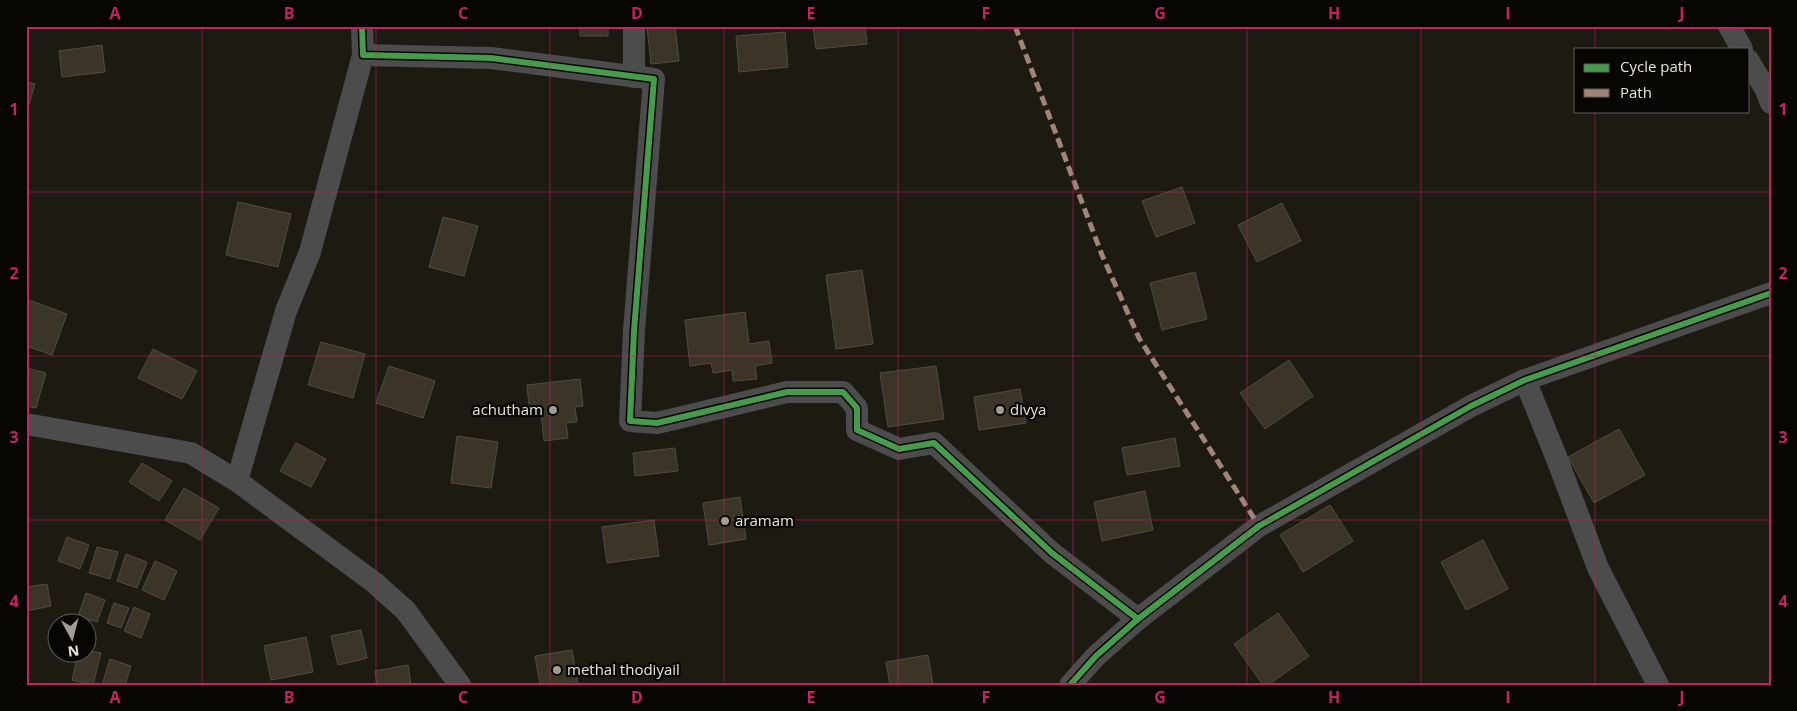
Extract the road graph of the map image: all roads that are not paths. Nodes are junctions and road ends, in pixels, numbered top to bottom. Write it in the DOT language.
graph roads {
  1 [pos="362,26"];
  2 [pos="634,26"];
  3 [pos="1729,26"];
  4 [pos="1741,48"];
  5 [pos="363,55"];
  6 [pos="1750,63"];
  7 [pos="634,77"];
  8 [pos="1771,103"];
  9 [pos="1771,293"];
  10 [pos="1525,380"];
  11 [pos="26,424"];
  12 [pos="238,481"];
  13 [pos="1138,619"];
  14 [pos="460,685"];
  15 [pos="1070,685"];
  16 [pos="1658,685"];
  1 -- 5 [label="street"];
  2 -- 7 [label="street"];
  3 -- 4 [label="street"];
  5 -- 7 [label="street"];
  5 -- 12 [label="street"];
  6 -- 8 [label="street"];
  7 -- 13 [label="street"];
  9 -- 10 [label="street"];
  10 -- 13 [label="street"];
  10 -- 16 [label="street"];
  11 -- 12 [label="street"];
  12 -- 14 [label="street"];
  13 -- 15 [label="street"];
}
